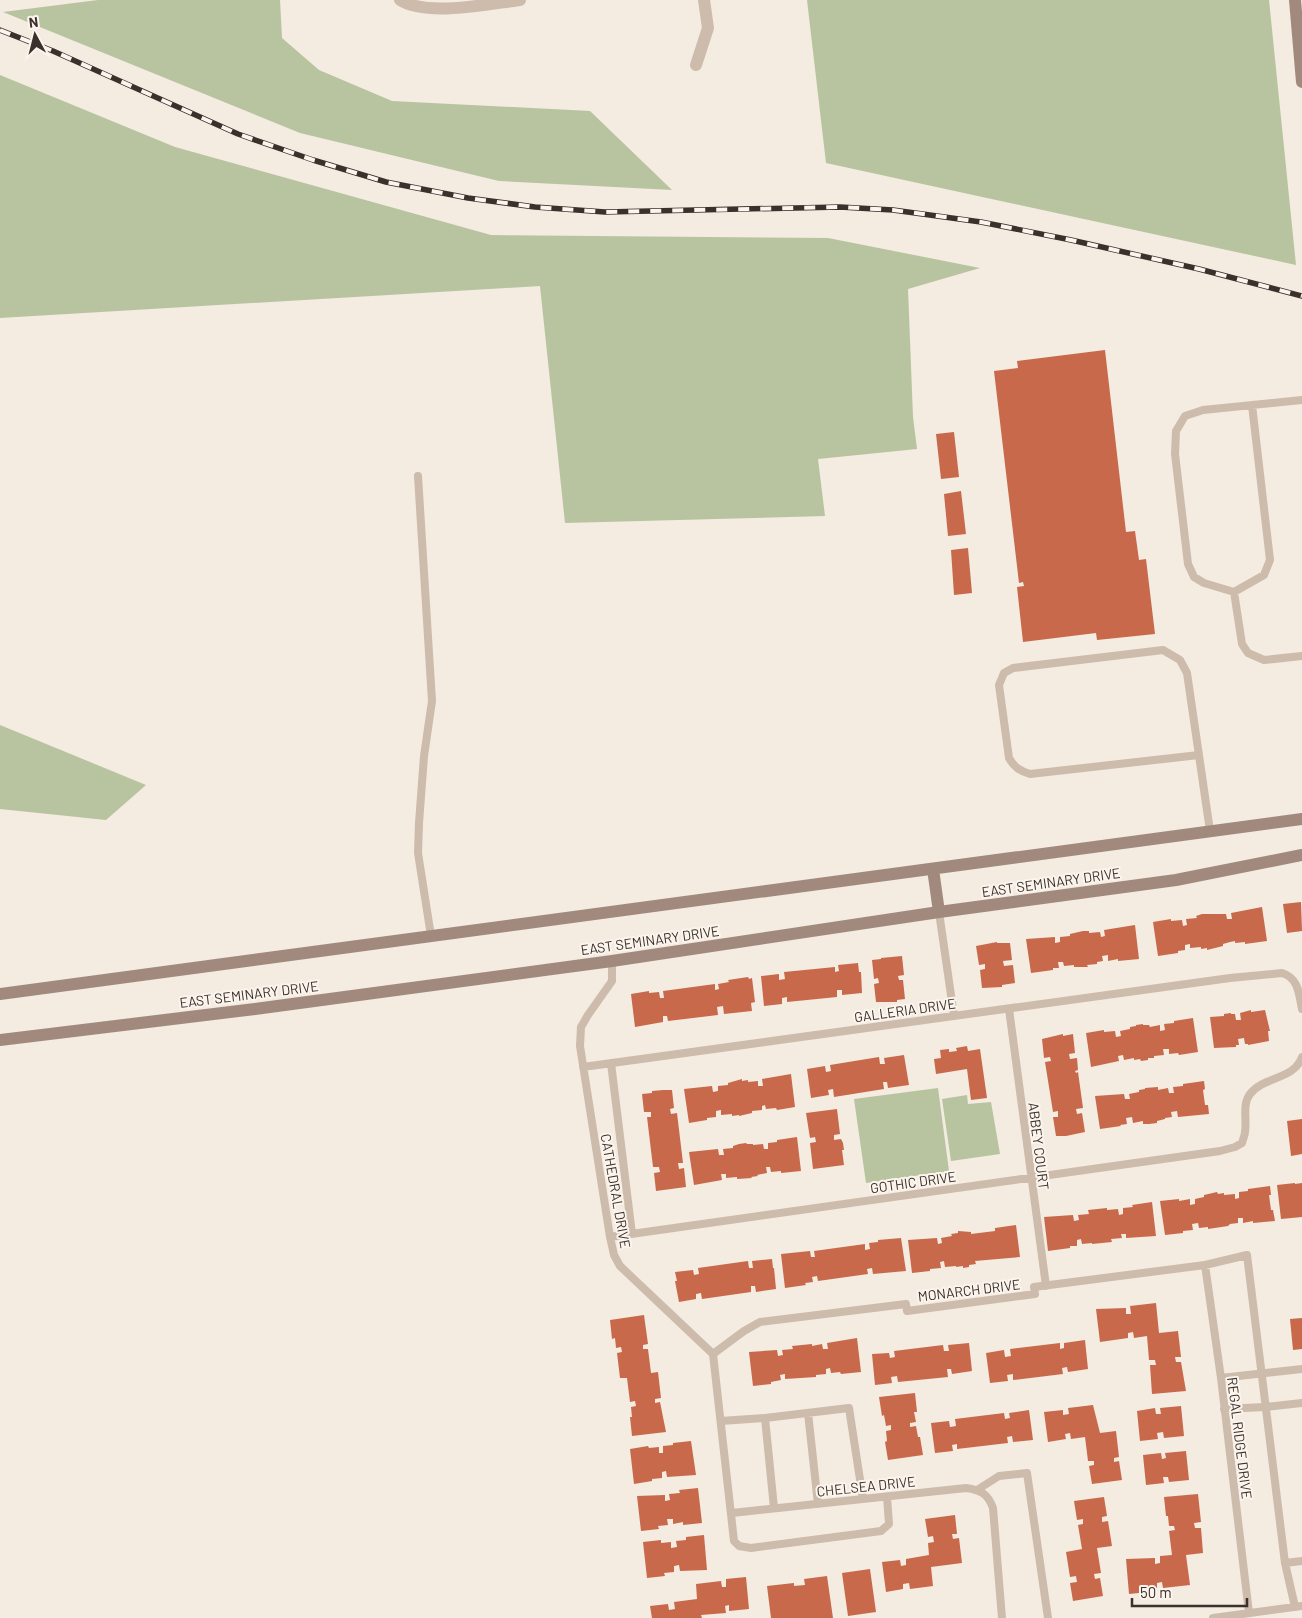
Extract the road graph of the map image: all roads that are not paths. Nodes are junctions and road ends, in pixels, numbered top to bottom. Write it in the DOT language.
graph roads {
  1 [pos="400,0"];
  2 [pos="520,0"];
  3 [pos="704,0"];
  4 [pos="1297,0"];
  5 [pos="696,66"];
  6 [pos="1302,82"];
  7 [pos="1302,400"];
  8 [pos="1252,405"];
  9 [pos="418,476"];
  10 [pos="1234,592"];
  11 [pos="1302,656"];
  12 [pos="1199,755"];
  13 [pos="1302,819"];
  14 [pos="1210,831"];
  15 [pos="1302,856"];
  16 [pos="933,869"];
  17 [pos="939,912"];
  18 [pos="431,936"];
  19 [pos="612,962"];
  20 [pos="0,994"];
  21 [pos="1009,1009"];
  22 [pos="1302,1010"];
  23 [pos="954,1016"];
  24 [pos="0,1040"];
  25 [pos="1302,1057"];
  26 [pos="611,1063"];
  27 [pos="583,1067"];
  28 [pos="1031,1178"];
  29 [pos="632,1234"];
  30 [pos="610,1237"];
  31 [pos="1205,1265"];
  32 [pos="1046,1286"];
  33 [pos="713,1354"];
  34 [pos="1302,1369"];
  35 [pos="1261,1374"];
  36 [pos="1220,1378"];
  37 [pos="1302,1403"];
  38 [pos="1265,1407"];
  39 [pos="1224,1409"];
  40 [pos="808,1413"];
  41 [pos="765,1418"];
  42 [pos="721,1422"];
  43 [pos="977,1490"];
  44 [pos="888,1497"];
  45 [pos="863,1499"];
  46 [pos="818,1504"];
  47 [pos="774,1508"];
  48 [pos="732,1513"];
  49 [pos="1302,1561"];
  50 [pos="1285,1563"];
  51 [pos="1299,1607"];
  52 [pos="1249,1613"];
  53 [pos="1002,1618"];
  54 [pos="1048,1618"];
  55 [pos="1213,1618"];
  1 -- 2 [label="street"];
  3 -- 5 [label="street"];
  4 -- 6 [label="main road"];
  7 -- 8 [label="lane"];
  8 -- 10 [label="lane"];
  8 -- 10 [label="lane"];
  9 -- 18 [label="lane"];
  10 -- 11 [label="lane"];
  12 -- 12 [label="lane"];
  12 -- 14 [label="lane"];
  13 -- 14 [label="main road, EAST SEMINARY DRIVE"];
  14 -- 16 [label="main road, EAST SEMINARY DRIVE"];
  15 -- 17 [label="main road, EAST SEMINARY DRIVE"];
  16 -- 17 [label="main road"];
  16 -- 18 [label="main road, EAST SEMINARY DRIVE"];
  17 -- 19 [label="main road, EAST SEMINARY DRIVE"];
  17 -- 23 [label="lane"];
  18 -- 20 [label="main road, EAST SEMINARY DRIVE"];
  19 -- 24 [label="main road, EAST SEMINARY DRIVE"];
  19 -- 27 [label="lane, CATHEDRAL DRIVE"];
  21 -- 22 [label="lane, GALLERIA DRIVE"];
  21 -- 23 [label="lane, GALLERIA DRIVE"];
  21 -- 28 [label="lane, ABBEY COURT"];
  23 -- 26 [label="lane, GALLERIA DRIVE"];
  25 -- 28 [label="lane, GOTHIC DRIVE"];
  26 -- 27 [label="lane, GALLERIA DRIVE"];
  26 -- 29 [label="lane"];
  27 -- 30 [label="lane, CATHEDRAL DRIVE"];
  28 -- 29 [label="lane, GOTHIC DRIVE"];
  28 -- 32 [label="lane, ABBEY COURT"];
  29 -- 30 [label="lane, GOTHIC DRIVE"];
  30 -- 33 [label="lane, CATHEDRAL DRIVE"];
  31 -- 32 [label="lane, MONARCH DRIVE"];
  31 -- 35 [label="lane, REGAL RIDGE DRIVE"];
  31 -- 36 [label="lane, REGAL RIDGE DRIVE"];
  32 -- 33 [label="lane, MONARCH DRIVE"];
  33 -- 42 [label="lane"];
  34 -- 35 [label="lane"];
  35 -- 36 [label="lane"];
  35 -- 38 [label="lane, REGAL RIDGE DRIVE"];
  36 -- 39 [label="lane, REGAL RIDGE DRIVE"];
  37 -- 38 [label="lane"];
  38 -- 39 [label="lane"];
  38 -- 50 [label="lane, REGAL RIDGE DRIVE"];
  39 -- 52 [label="lane, REGAL RIDGE DRIVE"];
  40 -- 41 [label="lane"];
  40 -- 45 [label="lane"];
  40 -- 46 [label="lane"];
  41 -- 42 [label="lane"];
  41 -- 47 [label="lane"];
  42 -- 48 [label="lane"];
  43 -- 44 [label="lane, CHELSEA DRIVE"];
  43 -- 53 [label="lane"];
  43 -- 54 [label="lane"];
  44 -- 45 [label="lane, CHELSEA DRIVE"];
  44 -- 48 [label="lane"];
  45 -- 46 [label="lane, CHELSEA DRIVE"];
  46 -- 47 [label="lane, CHELSEA DRIVE"];
  47 -- 48 [label="lane, CHELSEA DRIVE"];
  49 -- 50 [label="lane"];
  50 -- 51 [label="lane, REGAL RIDGE DRIVE"];
  51 -- 52 [label="lane"];
  52 -- 55 [label="lane"];
}
